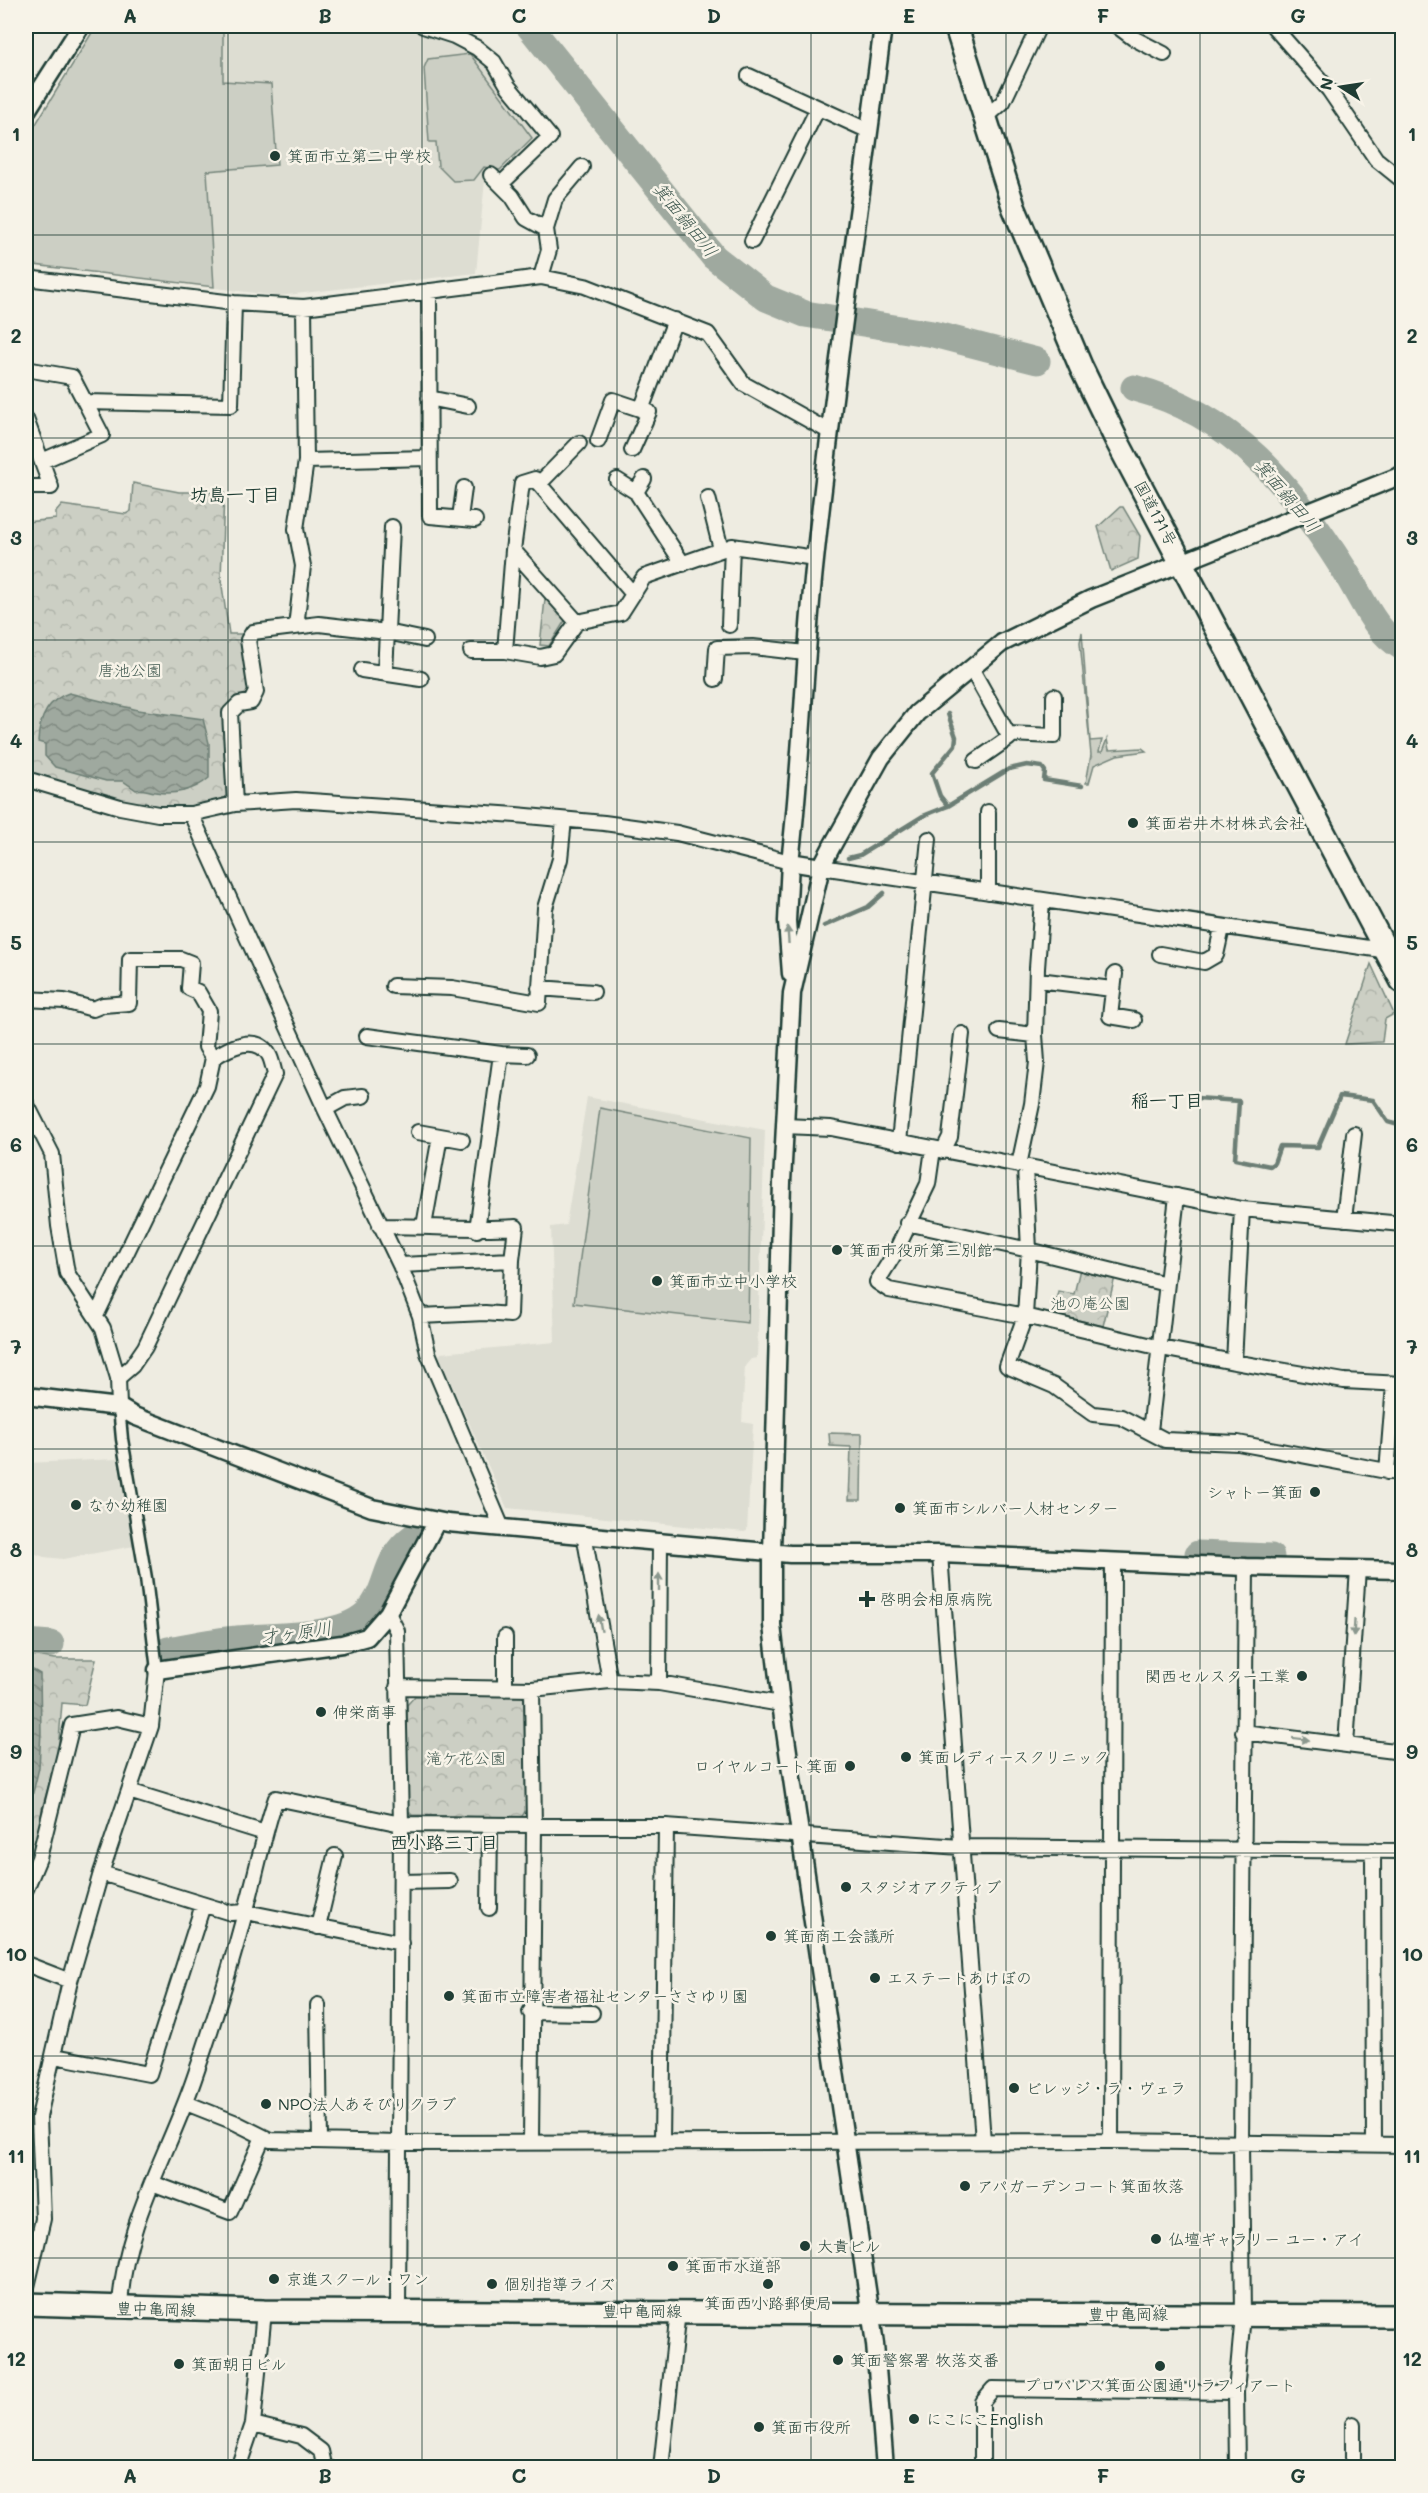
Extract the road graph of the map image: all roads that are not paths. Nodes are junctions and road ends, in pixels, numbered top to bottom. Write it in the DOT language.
graph roads {
  1 [pos="81,26"];
  2 [pos="423,26"];
  3 [pos="883,26"];
  4 [pos="956,26"];
  5 [pos="1039,26"];
  6 [pos="1117,26"];
  7 [pos="1273,26"];
  8 [pos="442,29"];
  9 [pos="1164,54"];
  10 [pos="749,76"];
  11 [pos="818,108"];
  12 [pos="26,112"];
  13 [pos="984,118"];
  14 [pos="869,131"];
  15 [pos="582,167"];
  16 [pos="1402,180"];
  17 [pos="546,229"];
  18 [pos="752,241"];
  19 [pos="26,278"];
  20 [pos="541,278"];
  21 [pos="429,291"];
  22 [pos="234,303"];
  23 [pos="304,306"];
  24 [pos="675,320"];
  25 [pos="26,369"];
  26 [pos="429,398"];
  27 [pos="85,402"];
  28 [pos="468,406"];
  29 [pos="641,410"];
  30 [pos="26,420"];
  31 [pos="830,432"];
  32 [pos="598,441"];
  33 [pos="579,443"];
  34 [pos="632,450"];
  35 [pos="429,458"];
  36 [pos="42,461"];
  37 [pos="306,461"];
  38 [pos="1402,475"];
  39 [pos="644,478"];
  40 [pos="618,480"];
  41 [pos="539,484"];
  42 [pos="26,488"];
  43 [pos="464,489"];
  44 [pos="636,492"];
  45 [pos="708,498"];
  46 [pos="460,518"];
  47 [pos="475,519"];
  48 [pos="392,526"];
  49 [pos="726,547"];
  50 [pos="513,550"];
  51 [pos="815,558"];
  52 [pos="1183,563"];
  53 [pos="683,564"];
  54 [pos="633,594"];
  55 [pos="577,622"];
  56 [pos="729,625"];
  57 [pos="296,627"];
  58 [pos="387,632"];
  59 [pos="425,640"];
  60 [pos="471,651"];
  61 [pos="505,651"];
  62 [pos="805,653"];
  63 [pos="971,668"];
  64 [pos="362,670"];
  65 [pos="385,673"];
  66 [pos="421,679"];
  67 [pos="715,679"];
  68 [pos="1054,696"];
  69 [pos="1010,740"];
  70 [pos="982,760"];
  71 [pos="26,779"];
  72 [pos="235,804"];
  73 [pos="988,812"];
  74 [pos="191,814"];
  75 [pos="564,820"];
  76 [pos="929,839"];
  77 [pos="790,862"];
  78 [pos="821,867"];
  79 [pos="925,882"];
  80 [pos="987,892"];
  81 [pos="1042,901"];
  82 [pos="1222,928"];
  83 [pos="1394,952"];
  84 [pos="1160,954"];
  85 [pos="1115,974"];
  86 [pos="1038,980"];
  87 [pos="1402,981"];
  88 [pos="393,986"];
  89 [pos="539,988"];
  90 [pos="1112,989"];
  91 [pos="593,992"];
  92 [pos="792,993"];
  93 [pos="26,999"];
  94 [pos="1134,1020"];
  95 [pos="999,1031"];
  96 [pos="962,1034"];
  97 [pos="1035,1035"];
  98 [pos="368,1036"];
  99 [pos="501,1054"];
  100 [pos="527,1055"];
  101 [pos="213,1058"];
  102 [pos="363,1096"];
  103 [pos="26,1103"];
  104 [pos="325,1109"];
  105 [pos="784,1126"];
  106 [pos="418,1132"];
  107 [pos="1354,1134"];
  108 [pos="440,1136"];
  109 [pos="462,1140"];
  110 [pos="899,1142"];
  111 [pos="938,1150"];
  112 [pos="1022,1166"];
  113 [pos="1177,1196"];
  114 [pos="1242,1209"];
  115 [pos="1344,1219"];
  116 [pos="907,1223"];
  117 [pos="1402,1224"];
  118 [pos="380,1226"];
  119 [pos="424,1226"];
  120 [pos="477,1230"];
  121 [pos="1029,1250"];
  122 [pos="512,1260"];
  123 [pos="400,1265"];
  124 [pos="1166,1284"];
  125 [pos="96,1316"];
  126 [pos="420,1316"];
  127 [pos="1025,1316"];
  128 [pos="1161,1348"];
  129 [pos="1234,1362"];
  130 [pos="118,1378"];
  131 [pos="1398,1384"];
  132 [pos="26,1396"];
  133 [pos="119,1407"];
  134 [pos="1150,1431"];
  135 [pos="1387,1472"];
  136 [pos="1402,1474"];
  137 [pos="438,1521"];
  138 [pos="502,1528"];
  139 [pos="584,1534"];
  140 [pos="660,1541"];
  141 [pos="772,1553"];
  142 [pos="940,1554"];
  143 [pos="1113,1561"];
  144 [pos="1246,1567"];
  145 [pos="1358,1569"];
  146 [pos="1402,1570"];
  147 [pos="388,1613"];
  148 [pos="505,1637"];
  149 [pos="157,1670"];
  150 [pos="610,1681"];
  151 [pos="659,1683"];
  152 [pos="397,1688"];
  153 [pos="505,1689"];
  154 [pos="532,1689"];
  155 [pos="782,1704"];
  156 [pos="151,1726"];
  157 [pos="1243,1732"];
  158 [pos="1346,1745"];
  159 [pos="1402,1752"];
  160 [pos="129,1791"];
  161 [pos="401,1824"];
  162 [pos="490,1826"];
  163 [pos="666,1826"];
  164 [pos="534,1827"];
  165 [pos="265,1833"];
  166 [pos="801,1837"];
  167 [pos="960,1847"];
  168 [pos="1113,1849"];
  169 [pos="1243,1849"];
  170 [pos="1373,1850"];
  171 [pos="1402,1851"];
  172 [pos="335,1856"];
  173 [pos="101,1873"];
  174 [pos="450,1881"];
  175 [pos="401,1882"];
  176 [pos="26,1889"];
  177 [pos="203,1905"];
  178 [pos="489,1908"];
  179 [pos="246,1912"];
  180 [pos="318,1927"];
  181 [pos="401,1943"];
  182 [pos="26,1964"];
  183 [pos="70,1980"];
  184 [pos="318,2005"];
  185 [pos="530,2012"];
  186 [pos="592,2013"];
  187 [pos="55,2056"];
  188 [pos="186,2103"];
  189 [pos="263,2137"];
  190 [pos="320,2140"];
  191 [pos="983,2141"];
  192 [pos="1112,2141"];
  193 [pos="531,2142"];
  194 [pos="662,2142"];
  195 [pos="844,2142"];
  196 [pos="400,2143"];
  197 [pos="1241,2145"];
  198 [pos="1374,2145"];
  199 [pos="1402,2145"];
  200 [pos="152,2183"];
  201 [pos="26,2291"];
  202 [pos="26,2304"];
  203 [pos="120,2308"];
  204 [pos="398,2310"];
  205 [pos="264,2311"];
  206 [pos="678,2311"];
  207 [pos="870,2312"];
  208 [pos="1243,2315"];
  209 [pos="1402,2316"];
  210 [pos="1236,2392"];
  211 [pos="254,2424"];
  212 [pos="1353,2424"];
  213 [pos="238,2468"];
  214 [pos="329,2468"];
  215 [pos="661,2468"];
  216 [pos="885,2468"];
  217 [pos="981,2468"];
  218 [pos="1237,2468"];
  219 [pos="1353,2468"];
  1 -- 12 [label="street"];
  2 -- 8 [label="street"];
  3 -- 14 [label="street"];
  4 -- 13 [label="highway, 国道171号"];
  5 -- 13 [label="street"];
  6 -- 9 [label="street"];
  7 -- 16 [label="street"];
  8 -- 17 [label="street"];
  10 -- 11 [label="street"];
  11 -- 14 [label="street"];
  11 -- 18 [label="street"];
  13 -- 52 [label="highway, 国道171号"];
  14 -- 31 [label="street"];
  15 -- 17 [label="street"];
  17 -- 20 [label="street"];
  19 -- 22 [label="street"];
  20 -- 21 [label="street"];
  20 -- 24 [label="street"];
  21 -- 23 [label="street"];
  21 -- 26 [label="street"];
  22 -- 23 [label="street"];
  22 -- 27 [label="street"];
  23 -- 37 [label="street"];
  24 -- 29 [label="street"];
  24 -- 31 [label="street"];
  25 -- 27 [label="street"];
  26 -- 28 [label="street"];
  26 -- 35 [label="street"];
  27 -- 36 [label="street"];
  29 -- 32 [label="street"];
  29 -- 34 [label="street"];
  30 -- 36 [label="street"];
  31 -- 51 [label="street"];
  33 -- 41 [label="street"];
  35 -- 37 [label="street"];
  35 -- 46 [label="street"];
  36 -- 42 [label="street"];
  37 -- 57 [label="street"];
  38 -- 52 [label="street"];
  39 -- 44 [label="street"];
  40 -- 44 [label="street"];
  41 -- 50 [label="street"];
  41 -- 54 [label="street"];
  43 -- 46 [label="street"];
  44 -- 53 [label="street"];
  45 -- 49 [label="street"];
  46 -- 47 [label="street"];
  48 -- 58 [label="street"];
  49 -- 51 [label="street"];
  49 -- 53 [label="street"];
  49 -- 56 [label="street"];
  50 -- 55 [label="street"];
  50 -- 61 [label="street"];
  51 -- 62 [label="street"];
  52 -- 63 [label="street"];
  52 -- 83 [label="highway, 国道171号"];
  53 -- 54 [label="street"];
  54 -- 55 [label="street"];
  55 -- 61 [label="street"];
  57 -- 58 [label="street"];
  57 -- 72 [label="street"];
  58 -- 59 [label="street"];
  58 -- 65 [label="street"];
  60 -- 61 [label="street"];
  62 -- 67 [label="street"];
  62 -- 77 [label="street"];
  63 -- 69 [label="street"];
  63 -- 78 [label="street"];
  64 -- 65 [label="street"];
  65 -- 66 [label="street"];
  68 -- 69 [label="street"];
  69 -- 70 [label="street"];
  71 -- 74 [label="street"];
  72 -- 74 [label="street"];
  72 -- 75 [label="street"];
  73 -- 80 [label="street"];
  74 -- 104 [label="street"];
  75 -- 77 [label="street"];
  75 -- 89 [label="street"];
  76 -- 79 [label="street"];
  77 -- 78 [label="street"];
  92 -- 77 [label="street, one-way"];
  78 -- 79 [label="street"];
  78 -- 92 [label="street"];
  79 -- 80 [label="street"];
  79 -- 110 [label="street"];
  80 -- 81 [label="street"];
  81 -- 82 [label="street"];
  81 -- 86 [label="street"];
  82 -- 83 [label="street"];
  82 -- 84 [label="street"];
  83 -- 87 [label="highway, 国道171号"];
  85 -- 90 [label="street"];
  86 -- 90 [label="street"];
  86 -- 97 [label="street"];
  88 -- 89 [label="street"];
  89 -- 91 [label="street"];
  90 -- 94 [label="street"];
  92 -- 105 [label="street"];
  93 -- 101 [label="street"];
  95 -- 97 [label="street"];
  96 -- 111 [label="street"];
  97 -- 112 [label="street"];
  98 -- 99 [label="street"];
  99 -- 100 [label="street"];
  99 -- 120 [label="street"];
  101 -- 125 [label="street"];
  101 -- 130 [label="street"];
  102 -- 104 [label="street"];
  103 -- 125 [label="street"];
  104 -- 118 [label="street"];
  105 -- 110 [label="street"];
  105 -- 141 [label="street"];
  106 -- 108 [label="street"];
  107 -- 115 [label="street"];
  108 -- 109 [label="street"];
  108 -- 119 [label="street"];
  110 -- 111 [label="street"];
  111 -- 112 [label="street"];
  111 -- 116 [label="street"];
  112 -- 113 [label="street"];
  112 -- 121 [label="street"];
  113 -- 114 [label="street"];
  113 -- 124 [label="street"];
  114 -- 115 [label="street"];
  114 -- 129 [label="street"];
  115 -- 117 [label="street"];
  116 -- 121 [label="street"];
  116 -- 127 [label="street"];
  118 -- 119 [label="street"];
  118 -- 123 [label="street"];
  119 -- 120 [label="street"];
  120 -- 122 [label="street"];
  121 -- 124 [label="street"];
  121 -- 127 [label="street"];
  122 -- 123 [label="street"];
  122 -- 126 [label="street"];
  123 -- 126 [label="street"];
  124 -- 128 [label="street"];
  125 -- 130 [label="street"];
  126 -- 138 [label="street"];
  127 -- 128 [label="street"];
  127 -- 134 [label="street"];
  128 -- 129 [label="street"];
  128 -- 134 [label="street"];
  129 -- 131 [label="street"];
  130 -- 133 [label="street"];
  131 -- 135 [label="street"];
  132 -- 133 [label="street"];
  133 -- 137 [label="street"];
  133 -- 149 [label="street"];
  134 -- 135 [label="street"];
  135 -- 136 [label="street"];
  137 -- 138 [label="street"];
  137 -- 147 [label="street"];
  138 -- 139 [label="street"];
  139 -- 140 [label="street"];
  150 -- 139 [label="street, one-way"];
  140 -- 141 [label="street"];
  151 -- 140 [label="street, one-way"];
  141 -- 142 [label="street"];
  141 -- 155 [label="street"];
  142 -- 143 [label="street"];
  142 -- 167 [label="street"];
  143 -- 144 [label="street"];
  143 -- 168 [label="street"];
  144 -- 145 [label="street"];
  144 -- 157 [label="street"];
  145 -- 146 [label="street"];
  145 -- 158 [label="street, one-way"];
  147 -- 149 [label="street"];
  147 -- 152 [label="street"];
  148 -- 153 [label="street"];
  149 -- 156 [label="street"];
  150 -- 151 [label="street"];
  150 -- 154 [label="street"];
  151 -- 155 [label="street"];
  152 -- 153 [label="street"];
  152 -- 161 [label="street"];
  153 -- 154 [label="street"];
  154 -- 164 [label="street"];
  155 -- 166 [label="street"];
  156 -- 160 [label="street"];
  156 -- 176 [label="street"];
  157 -- 158 [label="street, one-way"];
  157 -- 169 [label="street"];
  158 -- 159 [label="street"];
  160 -- 165 [label="street"];
  160 -- 173 [label="street"];
  161 -- 162 [label="street"];
  161 -- 165 [label="street"];
  161 -- 175 [label="street"];
  162 -- 164 [label="street"];
  162 -- 178 [label="street"];
  163 -- 164 [label="street"];
  163 -- 166 [label="street"];
  163 -- 194 [label="street"];
  164 -- 185 [label="street"];
  165 -- 179 [label="street"];
  166 -- 167 [label="street"];
  166 -- 195 [label="street"];
  167 -- 168 [label="street"];
  167 -- 191 [label="street"];
  168 -- 169 [label="street"];
  168 -- 192 [label="street"];
  169 -- 170 [label="street"];
  169 -- 197 [label="street"];
  170 -- 171 [label="street"];
  170 -- 198 [label="street"];
  172 -- 180 [label="street"];
  173 -- 177 [label="street"];
  173 -- 183 [label="street"];
  174 -- 175 [label="street"];
  175 -- 181 [label="street"];
  177 -- 179 [label="street"];
  177 -- 187 [label="street"];
  179 -- 180 [label="street"];
  179 -- 188 [label="street"];
  180 -- 181 [label="street"];
  181 -- 196 [label="street"];
  182 -- 183 [label="street"];
  183 -- 187 [label="street"];
  184 -- 190 [label="street"];
  185 -- 186 [label="street"];
  185 -- 193 [label="street"];
  187 -- 201 [label="street"];
  188 -- 189 [label="street"];
  188 -- 200 [label="street"];
  189 -- 190 [label="street"];
  189 -- 200 [label="street"];
  190 -- 196 [label="street"];
  191 -- 192 [label="street"];
  191 -- 195 [label="street"];
  192 -- 197 [label="street"];
  193 -- 194 [label="street"];
  193 -- 196 [label="street"];
  194 -- 195 [label="street"];
  195 -- 207 [label="street"];
  196 -- 204 [label="street"];
  197 -- 198 [label="street"];
  197 -- 208 [label="street"];
  198 -- 199 [label="street"];
  200 -- 203 [label="street"];
  202 -- 203 [label="main road, 豊中亀岡線"];
  203 -- 205 [label="main road, 豊中亀岡線"];
  204 -- 205 [label="main road, 豊中亀岡線"];
  204 -- 206 [label="main road, 豊中亀岡線"];
  205 -- 211 [label="street"];
  206 -- 207 [label="main road, 豊中亀岡線"];
  206 -- 215 [label="street"];
  207 -- 208 [label="main road, 豊中亀岡線"];
  207 -- 216 [label="street"];
  208 -- 209 [label="main road, 豊中亀岡線"];
  208 -- 210 [label="street"];
  210 -- 217 [label="street"];
  210 -- 218 [label="street"];
  211 -- 213 [label="street"];
  211 -- 214 [label="street"];
  212 -- 219 [label="street"];
}
